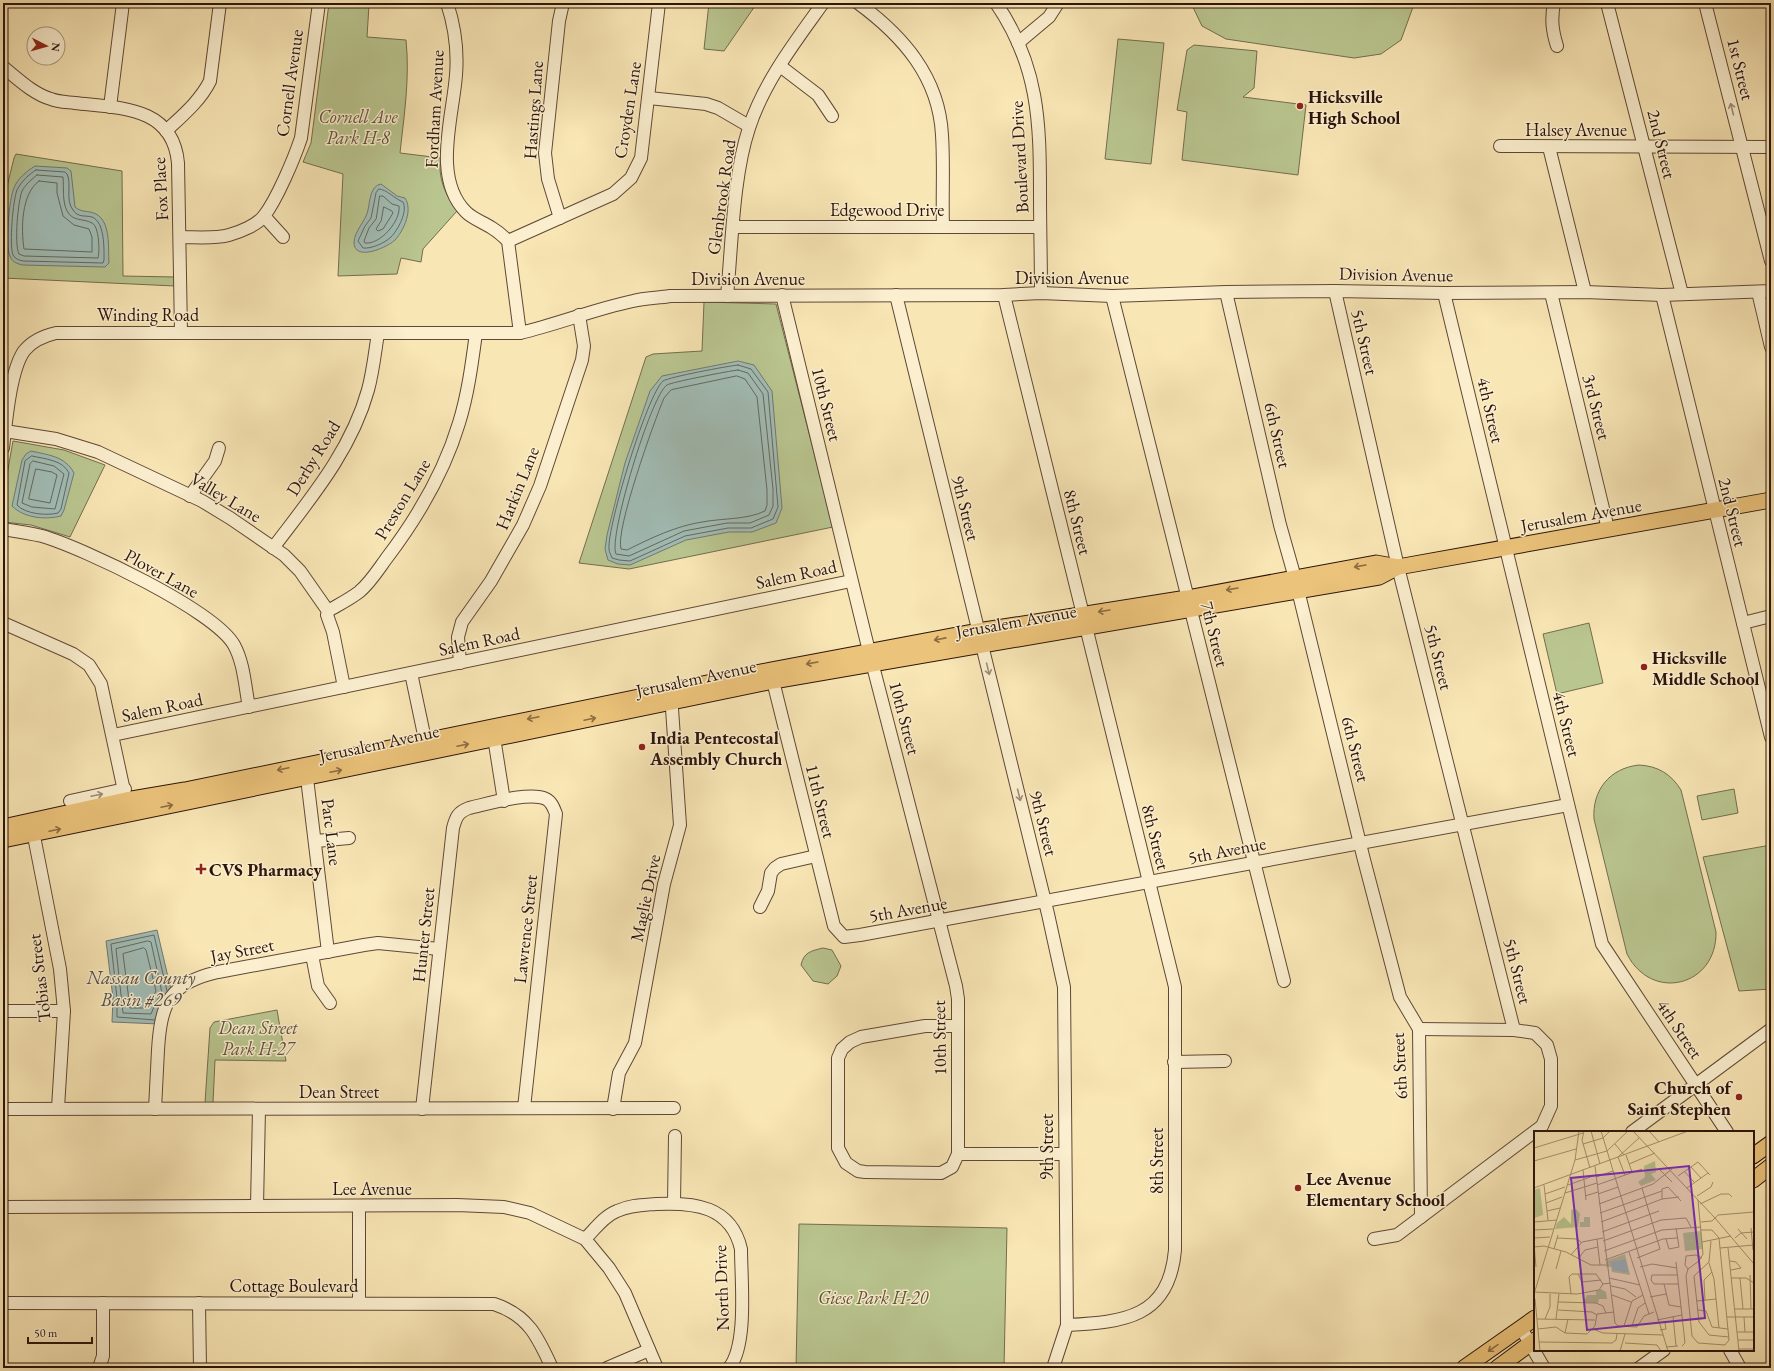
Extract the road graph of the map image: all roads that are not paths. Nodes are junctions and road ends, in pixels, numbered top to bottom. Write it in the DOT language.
graph roads {
  1 [pos="123,3"];
  2 [pos="220,3"];
  3 [pos="319,3"];
  4 [pos="447,3"];
  5 [pos="563,3"];
  6 [pos="659,3"];
  7 [pos="823,3"];
  8 [pos="858,3"];
  9 [pos="996,3"];
  10 [pos="1058,3"];
  11 [pos="1554,3"];
  12 [pos="1607,3"];
  13 [pos="1705,3"];
  14 [pos="1018,43"];
  15 [pos="1556,46"];
  16 [pos="780,66"];
  17 [pos="5,73"];
  18 [pos="649,98"];
  19 [pos="110,107"];
  20 [pos="832,116"];
  21 [pos="750,126"];
  22 [pos="166,131"];
  23 [pos="1500,146"];
  24 [pos="1549,147"];
  25 [pos="1644,147"];
  26 [pos="1742,147"];
  27 [pos="1771,147"];
  28 [pos="264,216"];
  29 [pos="560,218"];
  30 [pos="733,227"];
  31 [pos="943,227"];
  32 [pos="1040,227"];
  33 [pos="180,237"];
  34 [pos="283,237"];
  35 [pos="508,241"];
  36 [pos="1771,261"];
  37 [pos="1335,291"];
  38 [pos="1771,291"];
  39 [pos="1226,292"];
  40 [pos="1551,292"];
  41 [pos="1585,292"];
  42 [pos="1758,292"];
  43 [pos="1041,293"];
  44 [pos="1444,293"];
  45 [pos="1682,294"];
  46 [pos="782,295"];
  47 [pos="896,295"];
  48 [pos="1004,295"];
  49 [pos="1662,295"];
  50 [pos="727,296"];
  51 [pos="1112,296"];
  52 [pos="579,315"];
  53 [pos="181,332"];
  54 [pos="378,333"];
  55 [pos="476,333"];
  56 [pos="520,333"];
  57 [pos="1771,347"];
  58 [pos="6,408"];
  59 [pos="5,431"];
  60 [pos="3,448"];
  61 [pos="219,448"];
  62 [pos="190,496"];
  63 [pos="1771,500"];
  64 [pos="1714,510"];
  65 [pos="3,529"];
  66 [pos="1608,529"];
  67 [pos="273,548"];
  68 [pos="1505,548"];
  69 [pos="1398,567"];
  70 [pos="852,581"];
  71 [pos="1297,584"];
  72 [pos="1188,604"];
  73 [pos="328,610"];
  74 [pos="1771,616"];
  75 [pos="1085,621"];
  76 [pos="3,623"];
  77 [pos="1743,623"];
  78 [pos="978,631"];
  79 [pos="982,646"];
  80 [pos="871,658"];
  81 [pos="460,663"];
  82 [pos="411,673"];
  83 [pos="772,676"];
  84 [pos="344,687"];
  85 [pos="671,696"];
  86 [pos="249,707"];
  87 [pos="1768,715"];
  88 [pos="493,733"];
  89 [pos="113,735"];
  90 [pos="1771,737"];
  91 [pos="427,747"];
  92 [pos="306,771"];
  93 [pos="126,794"];
  94 [pos="70,801"];
  95 [pos="504,801"];
  96 [pos="1568,805"];
  97 [pos="1462,825"];
  98 [pos="3,827"];
  99 [pos="32,827"];
  100 [pos="349,838"];
  101 [pos="3,840"];
  102 [pos="316,840"];
  103 [pos="1360,844"];
  104 [pos="816,856"];
  105 [pos="1254,864"];
  106 [pos="1149,883"];
  107 [pos="1045,903"];
  108 [pos="760,907"];
  109 [pos="940,921"];
  110 [pos="844,937"];
  111 [pos="439,950"];
  112 [pos="328,952"];
  113 [pos="312,955"];
  114 [pos="1284,980"];
  115 [pos="330,1003"];
  116 [pos="3,1011"];
  117 [pos="64,1011"];
  118 [pos="958,1026"];
  119 [pos="1419,1030"];
  120 [pos="1514,1030"];
  121 [pos="1770,1030"];
  122 [pos="1225,1061"];
  123 [pos="1174,1062"];
  124 [pos="1695,1084"];
  125 [pos="58,1108"];
  126 [pos="524,1108"];
  127 [pos="674,1108"];
  128 [pos="3,1109"];
  129 [pos="155,1109"];
  130 [pos="259,1109"];
  131 [pos="422,1109"];
  132 [pos="613,1109"];
  133 [pos="1535,1131"];
  134 [pos="1633,1131"];
  135 [pos="1727,1131"];
  136 [pos="1534,1132"];
  137 [pos="675,1136"];
  138 [pos="1771,1143"];
  139 [pos="958,1154"];
  140 [pos="1064,1154"];
  141 [pos="1754,1155"];
  142 [pos="1771,1166"];
  143 [pos="1754,1176"];
  144 [pos="674,1203"];
  145 [pos="257,1206"];
  146 [pos="358,1206"];
  147 [pos="3,1207"];
  148 [pos="1421,1217"];
  149 [pos="585,1239"];
  150 [pos="1374,1239"];
  151 [pos="359,1302"];
  152 [pos="103,1303"];
  153 [pos="199,1303"];
  154 [pos="3,1304"];
  155 [pos="1534,1319"];
  156 [pos="1067,1324"];
  157 [pos="1521,1328"];
  158 [pos="1533,1342"];
  159 [pos="649,1350"];
  160 [pos="1537,1351"];
  161 [pos="1663,1351"];
  162 [pos="1731,1351"];
  163 [pos="99,1368"];
  164 [pos="200,1368"];
  165 [pos="552,1368"];
  166 [pos="607,1368"];
  167 [pos="657,1368"];
  168 [pos="729,1368"];
  169 [pos="1053,1368"];
  170 [pos="1464,1368"];
  171 [pos="1497,1368"];
  172 [pos="1544,1368"];
  173 [pos="1639,1368"];
  174 [pos="1740,1368"];
  1 -- 19 [label="street"];
  2 -- 22 [label="street"];
  3 -- 28 [label="street, Cornell Avenue"];
  4 -- 35 [label="street, Fordham Avenue"];
  5 -- 29 [label="street, Hastings Lane"];
  6 -- 18 [label="street, Croyden Lane"];
  7 -- 16 [label="street, Glenbrook Road"];
  8 -- 31 [label="street"];
  9 -- 14 [label="street, Boulevard Drive"];
  10 -- 14 [label="street"];
  11 -- 15 [label="street"];
  12 -- 25 [label="street, 2nd Street"];
  26 -- 13 [label="street, 1st Street, one-way"];
  14 -- 32 [label="street, Boulevard Drive"];
  16 -- 20 [label="street"];
  16 -- 21 [label="street, Glenbrook Road"];
  17 -- 19 [label="street, Fox Place"];
  18 -- 21 [label="street"];
  18 -- 29 [label="street, Croyden Lane"];
  19 -- 22 [label="street, Fox Place"];
  21 -- 30 [label="street, Glenbrook Road"];
  22 -- 33 [label="street, Fox Place"];
  23 -- 24 [label="street, Halsey Avenue"];
  24 -- 25 [label="street, Halsey Avenue"];
  24 -- 41 [label="street"];
  25 -- 26 [label="street, Halsey Avenue"];
  25 -- 45 [label="street, 2nd Street"];
  26 -- 27 [label="street, Halsey Avenue"];
  26 -- 36 [label="street, 1st Street"];
  28 -- 33 [label="street, Cornell Avenue"];
  28 -- 34 [label="street"];
  29 -- 35 [label="street, Croyden Lane"];
  30 -- 31 [label="street, Edgewood Drive"];
  30 -- 50 [label="street, Glenbrook Road"];
  31 -- 32 [label="street, Edgewood Drive"];
  32 -- 43 [label="street, Boulevard Drive"];
  33 -- 53 [label="street, Fox Place"];
  35 -- 56 [label="street"];
  37 -- 39 [label="street, Division Avenue"];
  37 -- 44 [label="street, Division Avenue"];
  37 -- 69 [label="street, 5th Street"];
  38 -- 42 [label="street, Division Avenue"];
  39 -- 51 [label="street, Division Avenue"];
  39 -- 71 [label="street, 6th Street"];
  40 -- 41 [label="street, Division Avenue"];
  40 -- 44 [label="street, Division Avenue"];
  40 -- 66 [label="street, 3rd Street"];
  41 -- 49 [label="street, Division Avenue"];
  42 -- 45 [label="street, Division Avenue"];
  42 -- 57 [label="street"];
  43 -- 48 [label="street, Division Avenue"];
  43 -- 51 [label="street, Division Avenue"];
  44 -- 68 [label="street, 4th Street"];
  45 -- 49 [label="street, Division Avenue"];
  46 -- 47 [label="street, Division Avenue"];
  46 -- 50 [label="street, Division Avenue"];
  46 -- 70 [label="street, 10th Street"];
  47 -- 48 [label="street, Division Avenue"];
  47 -- 78 [label="street, 9th Street"];
  48 -- 75 [label="street, 8th Street"];
  49 -- 64 [label="street, 2nd Street"];
  50 -- 52 [label="street, Division Avenue"];
  51 -- 72 [label="street, 7th Street"];
  52 -- 56 [label="street, Division Avenue"];
  52 -- 81 [label="street, Harkin Lane"];
  53 -- 54 [label="street, Winding Road"];
  53 -- 58 [label="street, Winding Road"];
  54 -- 55 [label="street, Division Avenue"];
  54 -- 67 [label="street, Derby Road"];
  55 -- 56 [label="street, Division Avenue"];
  55 -- 73 [label="street, Preston Lane"];
  58 -- 59 [label="street, Winding Road"];
  59 -- 60 [label="street, Winding Road"];
  59 -- 62 [label="street, Valley Lane"];
  61 -- 62 [label="street"];
  62 -- 67 [label="street, Valley Lane"];
  63 -- 64 [label="main road, Jerusalem Avenue"];
  64 -- 66 [label="main road, Jerusalem Avenue"];
  64 -- 77 [label="street, 2nd Street"];
  65 -- 86 [label="street, Plover Lane"];
  66 -- 68 [label="main road, Jerusalem Avenue"];
  67 -- 73 [label="street, Valley Lane"];
  68 -- 69 [label="main road, Jerusalem Avenue"];
  68 -- 96 [label="street, 4th Street"];
  69 -- 71 [label="main road, Jerusalem Avenue"];
  69 -- 97 [label="street, 5th Street"];
  70 -- 80 [label="street, 10th Street"];
  70 -- 81 [label="street, Salem Road"];
  71 -- 72 [label="main road, Jerusalem Avenue"];
  71 -- 103 [label="street, 6th Street"];
  72 -- 75 [label="main road, Jerusalem Avenue"];
  72 -- 105 [label="street, 7th Street"];
  73 -- 84 [label="street, Valley Lane"];
  74 -- 77 [label="street"];
  75 -- 78 [label="main road, Jerusalem Avenue"];
  75 -- 79 [label="main road, Jerusalem Avenue"];
  75 -- 106 [label="street, 8th Street"];
  76 -- 89 [label="street"];
  77 -- 87 [label="street, 2nd Street"];
  78 -- 79 [label="street, 9th Street"];
  78 -- 80 [label="main road, Jerusalem Avenue, one-way"];
  79 -- 80 [label="main road, Jerusalem Avenue"];
  79 -- 107 [label="street, 9th Street, one-way"];
  80 -- 83 [label="main road, Jerusalem Avenue"];
  80 -- 109 [label="street, 10th Street"];
  81 -- 82 [label="street, Salem Road"];
  82 -- 84 [label="street, Salem Road"];
  82 -- 91 [label="street"];
  83 -- 85 [label="main road, Jerusalem Avenue"];
  83 -- 104 [label="street, 11th Street"];
  84 -- 86 [label="street, Salem Road"];
  85 -- 88 [label="main road, Jerusalem Avenue"];
  85 -- 132 [label="street, Maglie Drive"];
  86 -- 89 [label="street, Salem Road"];
  87 -- 90 [label="street, 2nd Street"];
  88 -- 91 [label="main road, Jerusalem Avenue"];
  88 -- 95 [label="street"];
  89 -- 93 [label="street"];
  91 -- 92 [label="main road, Jerusalem Avenue"];
  92 -- 93 [label="main road, Jerusalem Avenue, one-way"];
  99 -- 92 [label="main road, Jerusalem Avenue, one-way"];
  92 -- 102 [label="street, Parc Lane"];
  94 -- 93 [label="street, Jerusalem Avenue, one-way"];
  93 -- 99 [label="main road, Jerusalem Avenue"];
  95 -- 111 [label="street, Hunter Street"];
  95 -- 126 [label="street, Lawrence Street"];
  96 -- 97 [label="street, 5th Avenue"];
  96 -- 124 [label="street, 4th Street"];
  97 -- 103 [label="street, 5th Avenue"];
  97 -- 120 [label="street, 5th Street"];
  98 -- 99 [label="main road, Jerusalem Avenue"];
  99 -- 101 [label="main road, Jerusalem Avenue"];
  99 -- 117 [label="street, Tobias Street"];
  100 -- 102 [label="street"];
  102 -- 112 [label="street, Parc Lane"];
  103 -- 105 [label="street, 5th Avenue"];
  103 -- 119 [label="street, 6th Street"];
  104 -- 108 [label="street"];
  104 -- 110 [label="street, 11th Street"];
  105 -- 106 [label="street, 5th Avenue"];
  105 -- 114 [label="street, 7th Street"];
  106 -- 107 [label="street, 5th Avenue"];
  106 -- 123 [label="street, 8th Street"];
  107 -- 109 [label="street, 5th Avenue"];
  107 -- 140 [label="street, 9th Street"];
  109 -- 110 [label="street, 5th Avenue"];
  109 -- 118 [label="street, 10th Street"];
  111 -- 112 [label="street, Jay Street"];
  111 -- 131 [label="street, Hunter Street"];
  112 -- 113 [label="street, Jay Street"];
  113 -- 115 [label="street"];
  113 -- 129 [label="street, Jay Street"];
  116 -- 117 [label="street"];
  117 -- 125 [label="street, Tobias Street"];
  118 -- 139 [label="street, 10th Street"];
  118 -- 139 [label="street"];
  119 -- 120 [label="street"];
  119 -- 148 [label="street, 6th Street"];
  120 -- 133 [label="street"];
  121 -- 124 [label="street"];
  122 -- 123 [label="street"];
  123 -- 156 [label="street, 8th Street"];
  124 -- 134 [label="street"];
  124 -- 135 [label="street, 4th Street"];
  125 -- 128 [label="street, Dean Street"];
  125 -- 129 [label="street, Dean Street"];
  126 -- 131 [label="street, Dean Street"];
  126 -- 132 [label="street, Dean Street"];
  127 -- 132 [label="street, Dean Street"];
  129 -- 130 [label="street, Dean Street"];
  130 -- 131 [label="street, Dean Street"];
  130 -- 145 [label="street"];
  136 -- 148 [label="street"];
  137 -- 144 [label="street"];
  138 -- 141 [label="main road"];
  139 -- 140 [label="street"];
  140 -- 156 [label="street, 9th Street"];
  142 -- 143 [label="main road"];
  144 -- 149 [label="street, North Drive"];
  144 -- 168 [label="street, North Drive"];
  145 -- 146 [label="street, Lee Avenue"];
  145 -- 147 [label="street, Lee Avenue"];
  146 -- 149 [label="street, Lee Avenue"];
  146 -- 151 [label="street"];
  148 -- 150 [label="street"];
  149 -- 159 [label="street, Lee Avenue"];
  151 -- 153 [label="street, Cottage Boulevard"];
  151 -- 165 [label="street, Cottage Boulevard"];
  152 -- 153 [label="street, Cottage Boulevard"];
  152 -- 154 [label="street, Cottage Boulevard"];
  152 -- 163 [label="street"];
  153 -- 164 [label="street"];
  155 -- 157 [label="main road"];
  156 -- 169 [label="street, 9th Street"];
  157 -- 158 [label="street"];
  157 -- 170 [label="main road, one-way"];
  158 -- 171 [label="main road"];
  159 -- 166 [label="street"];
  159 -- 167 [label="street, Lee Avenue"];
  160 -- 172 [label="street"];
  161 -- 173 [label="street"];
  162 -- 174 [label="street"];
}
